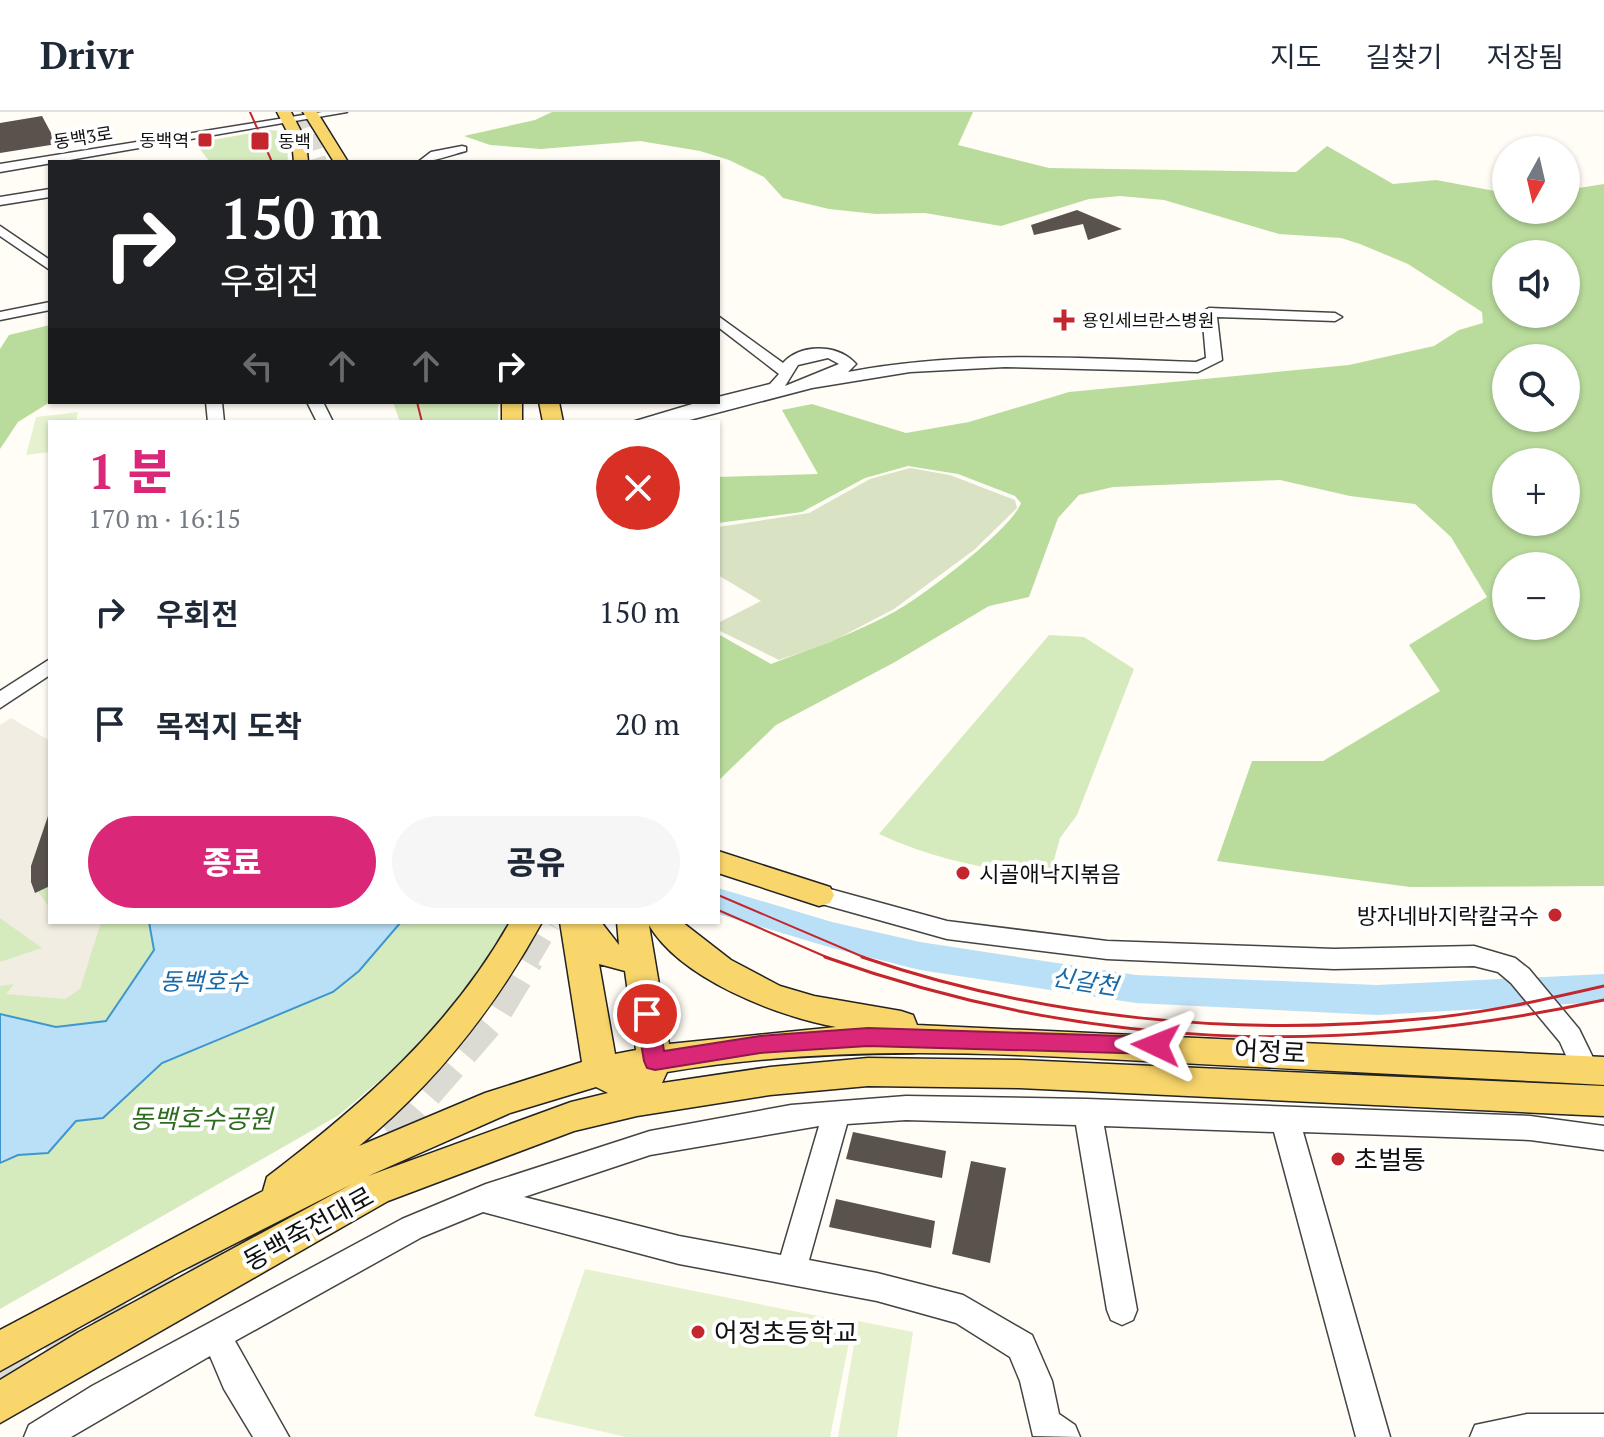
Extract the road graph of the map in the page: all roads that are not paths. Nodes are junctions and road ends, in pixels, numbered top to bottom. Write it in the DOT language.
graph roads {
  1 [pos="342,112"];
  2 [pos="312,115"];
  3 [pos="287,117"];
  4 [pos="329,139"];
  5 [pos="299,141"];
  6 [pos="139,146"];
  7 [pos="462,149"];
  8 [pos="48,160"];
  9 [pos="51,160"];
  10 [pos="149,160"];
  11 [pos="301,160"];
  12 [pos="340,160"];
  13 [pos="427,160"];
  14 [pos="0,168"];
  15 [pos="48,193"];
  16 [pos="0,201"];
  17 [pos="0,230"];
  18 [pos="48,250"];
  19 [pos="31,253"];
  20 [pos="48,265"];
  21 [pos="48,306"];
  22 [pos="0,316"];
  23 [pos="1335,317"];
  24 [pos="720,321"];
  25 [pos="791,366"];
  26 [pos="847,367"];
  27 [pos="868,370"];
  28 [pos="812,383"];
  29 [pos="720,401"];
  30 [pos="710,404"];
  31 [pos="648,420"];
  32 [pos="670,420"];
  33 [pos="48,666"];
  34 [pos="0,701"];
  35 [pos="720,863"];
  36 [pos="819,895"];
  37 [pos="525,924"];
  38 [pos="576,924"];
  39 [pos="586,924"];
  40 [pos="665,924"];
  41 [pos="634,933"];
  42 [pos="969,1038"];
  43 [pos="655,1061"];
  44 [pos="601,1071"];
  45 [pos="1599,1092"];
  46 [pos="637,1101"];
  47 [pos="1087,1111"];
  48 [pos="837,1112"];
  49 [pos="1285,1119"];
  50 [pos="1604,1138"];
  51 [pos="482,1199"];
  52 [pos="235,1223"];
  53 [pos="791,1271"];
  54 [pos="119,1282"];
  55 [pos="1122,1310"];
  56 [pos="217,1336"];
  57 [pos="0,1345"];
  58 [pos="0,1352"];
  59 [pos="0,1403"];
  60 [pos="1604,1430"];
  61 [pos="41,1437"];
  62 [pos="272,1437"];
  63 [pos="1063,1437"];
  64 [pos="1373,1437"];
  65 [pos="1487,1437"];
  1 -- 2 [label="street, 동백3로"];
  2 -- 3 [label="street, 동백3로"];
  2 -- 4 [label="main road"];
  3 -- 5 [label="main road"];
  3 -- 6 [label="street, 동백3로"];
  4 -- 5 [label="main road"];
  4 -- 12 [label="main road"];
  5 -- 11 [label="main road"];
  6 -- 9 [label="street, 동백3로"];
  6 -- 10 [label="street"];
  7 -- 13 [label="street"];
  8 -- 14 [label="street, 동백3로"];
  15 -- 16 [label="street"];
  17 -- 19 [label="street"];
  18 -- 19 [label="street"];
  19 -- 20 [label="street"];
  21 -- 22 [label="street"];
  23 -- 27 [label="street"];
  24 -- 25 [label="street"];
  25 -- 26 [label="street"];
  25 -- 29 [label="street"];
  26 -- 27 [label="street"];
  26 -- 28 [label="street"];
  27 -- 28 [label="street"];
  28 -- 32 [label="street"];
  30 -- 31 [label="street"];
  33 -- 34 [label="street"];
  35 -- 36 [label="main road"];
  36 -- 45 [label="street"];
  37 -- 52 [label="main road"];
  38 -- 44 [label="main road"];
  39 -- 41 [label="main road"];
  40 -- 42 [label="main road"];
  41 -- 43 [label="main road"];
  42 -- 43 [label="main road, 어정로"];
  42 -- 45 [label="main road, 어정로"];
  43 -- 44 [label="main road, 어정로"];
  43 -- 46 [label="main road"];
  44 -- 46 [label="main road"];
  44 -- 52 [label="main road, 동백죽전대로"];
  45 -- 46 [label="main road, 어정로"];
  46 -- 59 [label="main road, 동백죽전대로"];
  47 -- 48 [label="street"];
  47 -- 49 [label="street"];
  47 -- 55 [label="street"];
  48 -- 51 [label="street"];
  48 -- 53 [label="street"];
  49 -- 50 [label="street"];
  49 -- 64 [label="street"];
  51 -- 53 [label="street"];
  51 -- 56 [label="street"];
  52 -- 54 [label="main road, 동백죽전대로"];
  53 -- 63 [label="street"];
  54 -- 57 [label="main road, 동백죽전대로"];
  54 -- 58 [label="main road, 동백죽전대로"];
  56 -- 61 [label="street"];
  56 -- 62 [label="street"];
  60 -- 65 [label="street"];
}
